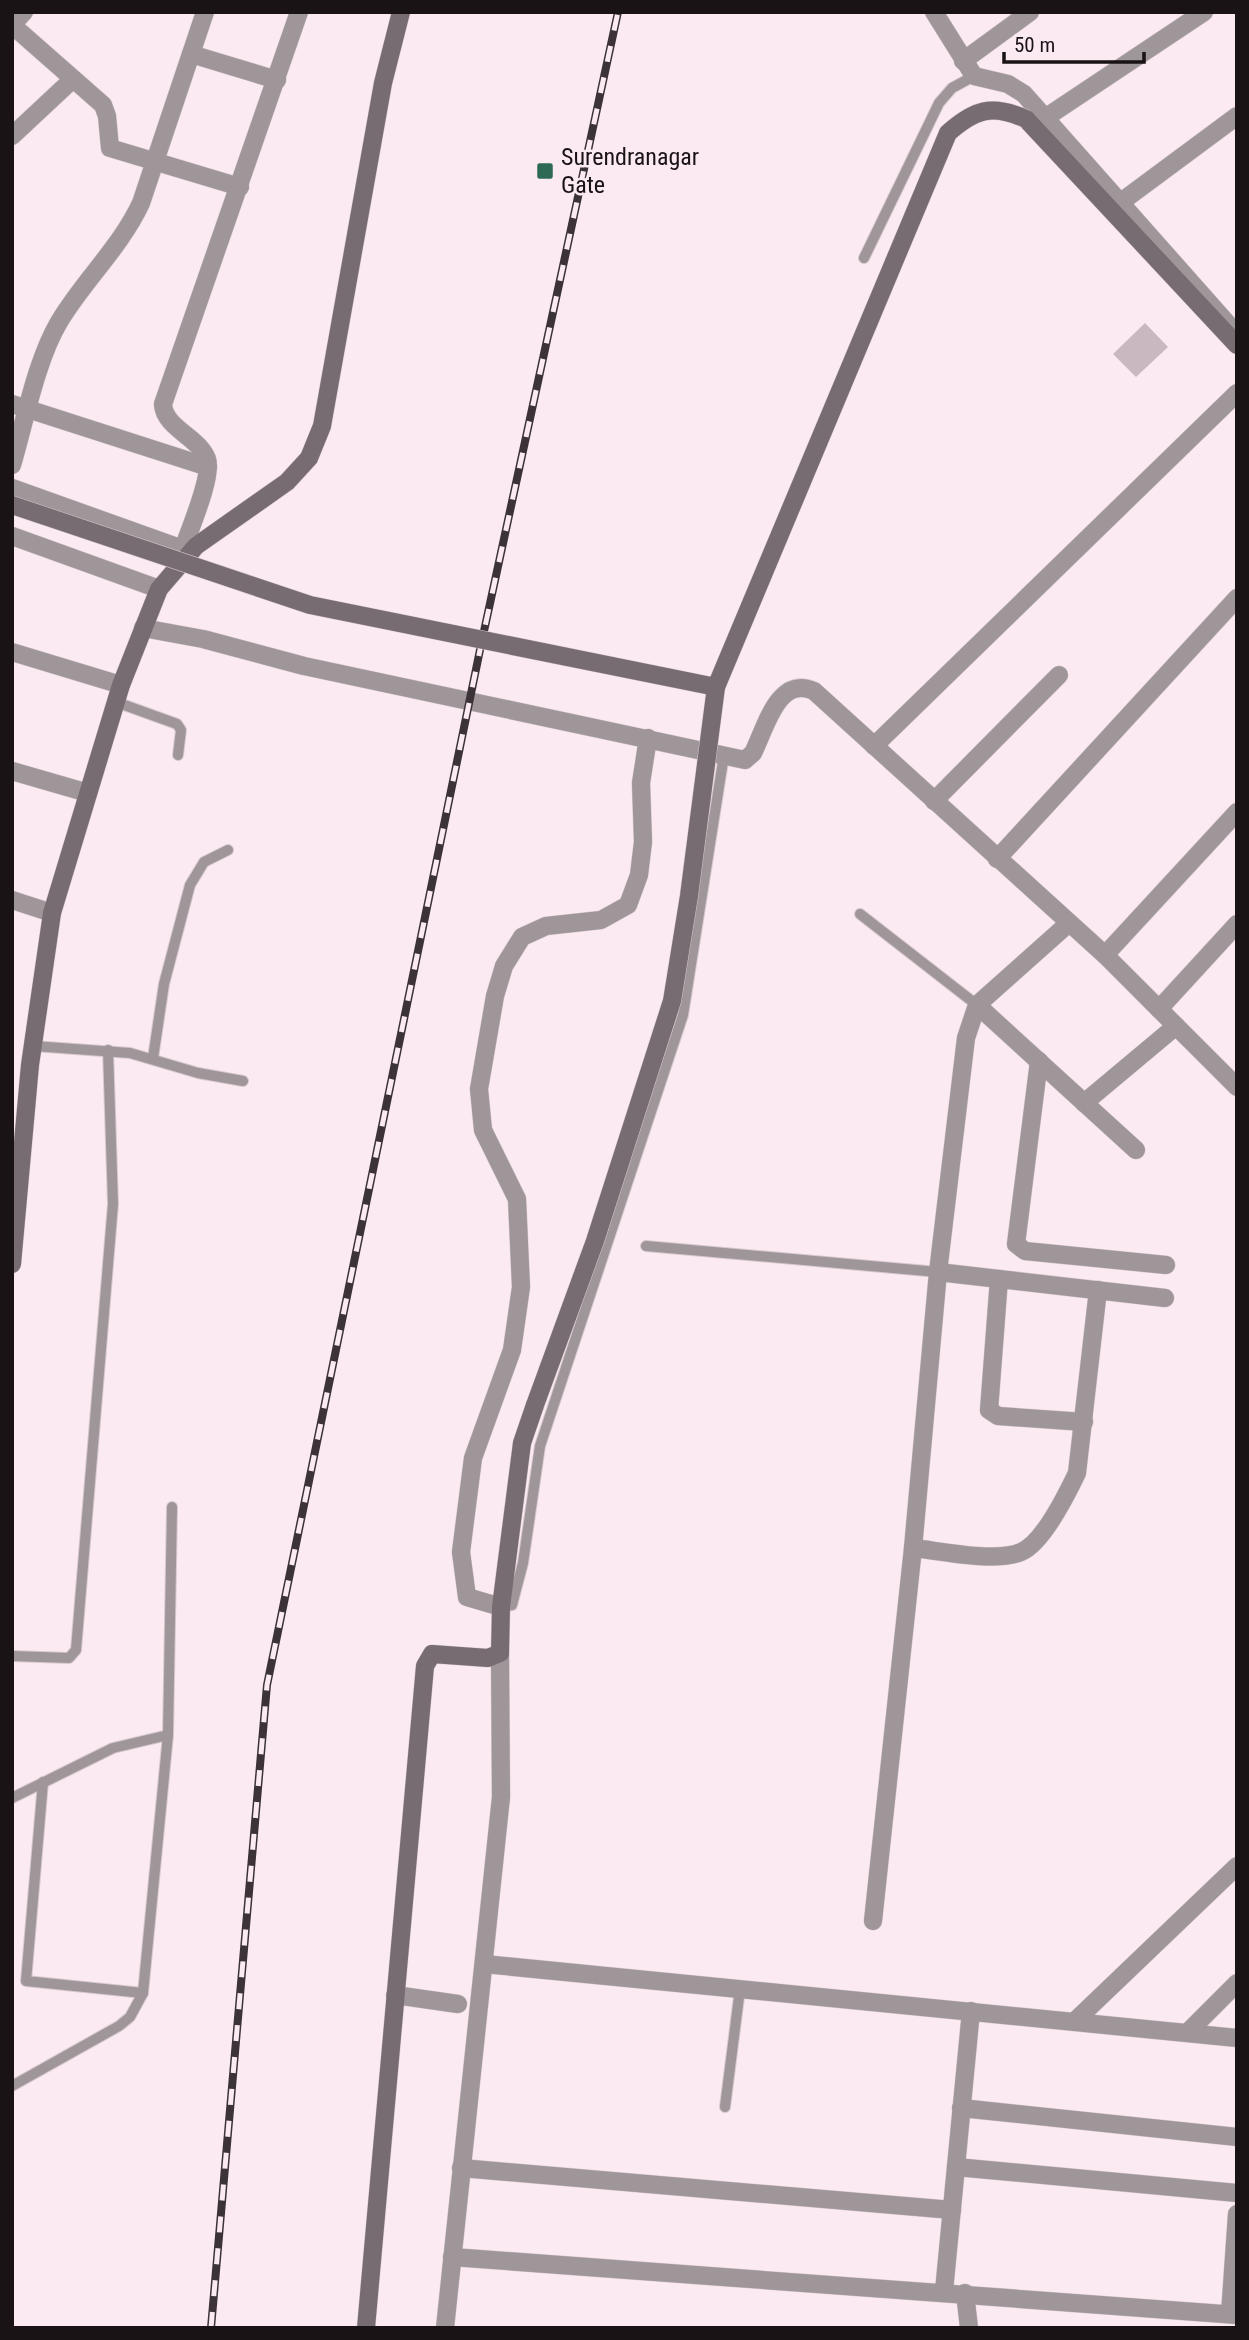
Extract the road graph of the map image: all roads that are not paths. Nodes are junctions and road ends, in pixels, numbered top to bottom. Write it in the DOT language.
graph roads {
  1 [pos="24,12"];
  2 [pos="205,12"];
  3 [pos="299,12"];
  4 [pos="401,12"];
  5 [pos="934,12"];
  6 [pos="1030,12"];
  7 [pos="1204,12"];
  8 [pos="12,25"];
  9 [pos="191,54"];
  10 [pos="963,61"];
  11 [pos="974,76"];
  12 [pos="73,79"];
  13 [pos="276,80"];
  14 [pos="1237,116"];
  15 [pos="1045,118"];
  16 [pos="12,136"];
  17 [pos="155,163"];
  18 [pos="240,187"];
  19 [pos="1121,202"];
  20 [pos="864,258"];
  21 [pos="1237,333"];
  22 [pos="1237,345"];
  23 [pos="1237,393"];
  24 [pos="21,406"];
  25 [pos="12,465"];
  26 [pos="208,467"];
  27 [pos="12,488"];
  28 [pos="12,505"];
  29 [pos="12,536"];
  30 [pos="187,551"];
  31 [pos="159,589"];
  32 [pos="1237,598"];
  33 [pos="143,628"];
  34 [pos="12,652"];
  35 [pos="1059,676"];
  36 [pos="716,687"];
  37 [pos="118,694"];
  38 [pos="648,738"];
  39 [pos="874,746"];
  40 [pos="178,755"];
  41 [pos="724,755"];
  42 [pos="12,771"];
  43 [pos="88,793"];
  44 [pos="934,801"];
  45 [pos="1235,819"];
  46 [pos="228,850"];
  47 [pos="997,859"];
  48 [pos="12,901"];
  49 [pos="52,913"];
  50 [pos="860,914"];
  51 [pos="1069,923"];
  52 [pos="1237,924"];
  53 [pos="1105,955"];
  54 [pos="977,1005"];
  55 [pos="1159,1009"];
  56 [pos="1176,1026"];
  57 [pos="33,1046"];
  58 [pos="108,1050"];
  59 [pos="153,1058"];
  60 [pos="1039,1061"];
  61 [pos="243,1081"];
  62 [pos="1237,1087"];
  63 [pos="20,1093"];
  64 [pos="1084,1102"];
  65 [pos="1136,1150"];
  66 [pos="17,1159"];
  67 [pos="646,1246"];
  68 [pos="12,1264"];
  69 [pos="1166,1265"];
  70 [pos="937,1272"];
  71 [pos="999,1279"];
  72 [pos="1098,1290"];
  73 [pos="1165,1298"];
  74 [pos="1084,1422"];
  75 [pos="172,1507"];
  76 [pos="913,1548"];
  77 [pos="501,1607"];
  78 [pos="500,1653"];
  79 [pos="12,1656"];
  80 [pos="168,1735"];
  81 [pos="43,1782"];
  82 [pos="12,1798"];
  83 [pos="1237,1866"];
  84 [pos="873,1921"];
  85 [pos="484,1964"];
  86 [pos="1237,1983"];
  87 [pos="740,1989"];
  88 [pos="142,1993"];
  89 [pos="395,1995"];
  90 [pos="458,2004"];
  91 [pos="971,2011"];
  92 [pos="1075,2021"];
  93 [pos="1188,2032"];
  94 [pos="1237,2038"];
  95 [pos="12,2086"];
  96 [pos="725,2107"];
  97 [pos="961,2108"];
  98 [pos="1237,2137"];
  99 [pos="956,2167"];
  100 [pos="461,2168"];
  101 [pos="1237,2193"];
  102 [pos="951,2210"];
  103 [pos="1237,2214"];
  104 [pos="453,2257"];
  105 [pos="944,2291"];
  106 [pos="965,2293"];
  107 [pos="1233,2315"];
  108 [pos="366,2328"];
  109 [pos="445,2328"];
  110 [pos="969,2328"];
  1 -- 8 [label="street"];
  2 -- 9 [label="street"];
  3 -- 13 [label="street"];
  4 -- 30 [label="street"];
  5 -- 10 [label="street"];
  6 -- 10 [label="street"];
  7 -- 15 [label="street"];
  8 -- 12 [label="street"];
  9 -- 13 [label="street"];
  9 -- 17 [label="street"];
  10 -- 11 [label="street"];
  11 -- 15 [label="street"];
  11 -- 20 [label="lane"];
  12 -- 16 [label="street"];
  12 -- 17 [label="street"];
  13 -- 18 [label="street"];
  14 -- 19 [label="street"];
  15 -- 19 [label="street"];
  17 -- 18 [label="street"];
  17 -- 24 [label="street"];
  18 -- 26 [label="street"];
  19 -- 21 [label="street"];
  22 -- 36 [label="street, bridge"];
  23 -- 39 [label="street"];
  24 -- 25 [label="street"];
  24 -- 26 [label="street"];
  26 -- 30 [label="street"];
  27 -- 30 [label="street"];
  28 -- 36 [label="street, bridge"];
  29 -- 31 [label="street"];
  30 -- 31 [label="street"];
  31 -- 33 [label="street"];
  32 -- 47 [label="street"];
  33 -- 37 [label="street"];
  33 -- 38 [label="street"];
  34 -- 37 [label="street"];
  35 -- 44 [label="street"];
  36 -- 77 [label="street, bridge"];
  37 -- 40 [label="lane"];
  37 -- 43 [label="street"];
  38 -- 41 [label="street"];
  38 -- 77 [label="street"];
  39 -- 41 [label="street"];
  39 -- 44 [label="street"];
  41 -- 77 [label="lane"];
  42 -- 43 [label="street"];
  43 -- 49 [label="street"];
  44 -- 47 [label="street"];
  45 -- 53 [label="street"];
  46 -- 59 [label="lane"];
  47 -- 51 [label="street"];
  48 -- 49 [label="street"];
  49 -- 57 [label="street"];
  50 -- 54 [label="lane"];
  51 -- 53 [label="street"];
  51 -- 54 [label="street"];
  52 -- 55 [label="street"];
  53 -- 55 [label="street"];
  54 -- 60 [label="street"];
  54 -- 70 [label="street"];
  55 -- 56 [label="street"];
  56 -- 62 [label="street"];
  56 -- 64 [label="street"];
  57 -- 58 [label="lane"];
  57 -- 63 [label="street"];
  58 -- 59 [label="lane"];
  58 -- 79 [label="lane"];
  59 -- 61 [label="lane"];
  60 -- 64 [label="street"];
  60 -- 69 [label="street"];
  63 -- 66 [label="street"];
  64 -- 65 [label="street"];
  66 -- 68 [label="street"];
  67 -- 70 [label="lane"];
  70 -- 71 [label="street"];
  70 -- 76 [label="street"];
  71 -- 72 [label="street"];
  71 -- 74 [label="street"];
  72 -- 73 [label="street"];
  72 -- 74 [label="street"];
  74 -- 76 [label="street"];
  75 -- 80 [label="lane"];
  76 -- 84 [label="street"];
  77 -- 78 [label="street"];
  78 -- 85 [label="street"];
  78 -- 89 [label="street"];
  80 -- 81 [label="lane"];
  80 -- 88 [label="lane"];
  81 -- 82 [label="lane"];
  81 -- 88 [label="lane"];
  83 -- 92 [label="street"];
  85 -- 87 [label="street"];
  85 -- 100 [label="street"];
  86 -- 93 [label="street"];
  87 -- 91 [label="street"];
  87 -- 96 [label="lane"];
  88 -- 95 [label="lane"];
  89 -- 90 [label="street"];
  89 -- 108 [label="street"];
  91 -- 92 [label="street"];
  91 -- 97 [label="street"];
  92 -- 93 [label="street"];
  93 -- 94 [label="street"];
  97 -- 98 [label="street"];
  97 -- 99 [label="street"];
  99 -- 101 [label="street"];
  99 -- 102 [label="street"];
  100 -- 102 [label="street"];
  100 -- 104 [label="street"];
  102 -- 105 [label="street"];
  103 -- 107 [label="street"];
  104 -- 105 [label="street"];
  104 -- 109 [label="street"];
  105 -- 106 [label="street"];
  106 -- 107 [label="street"];
  106 -- 110 [label="street"];
}
